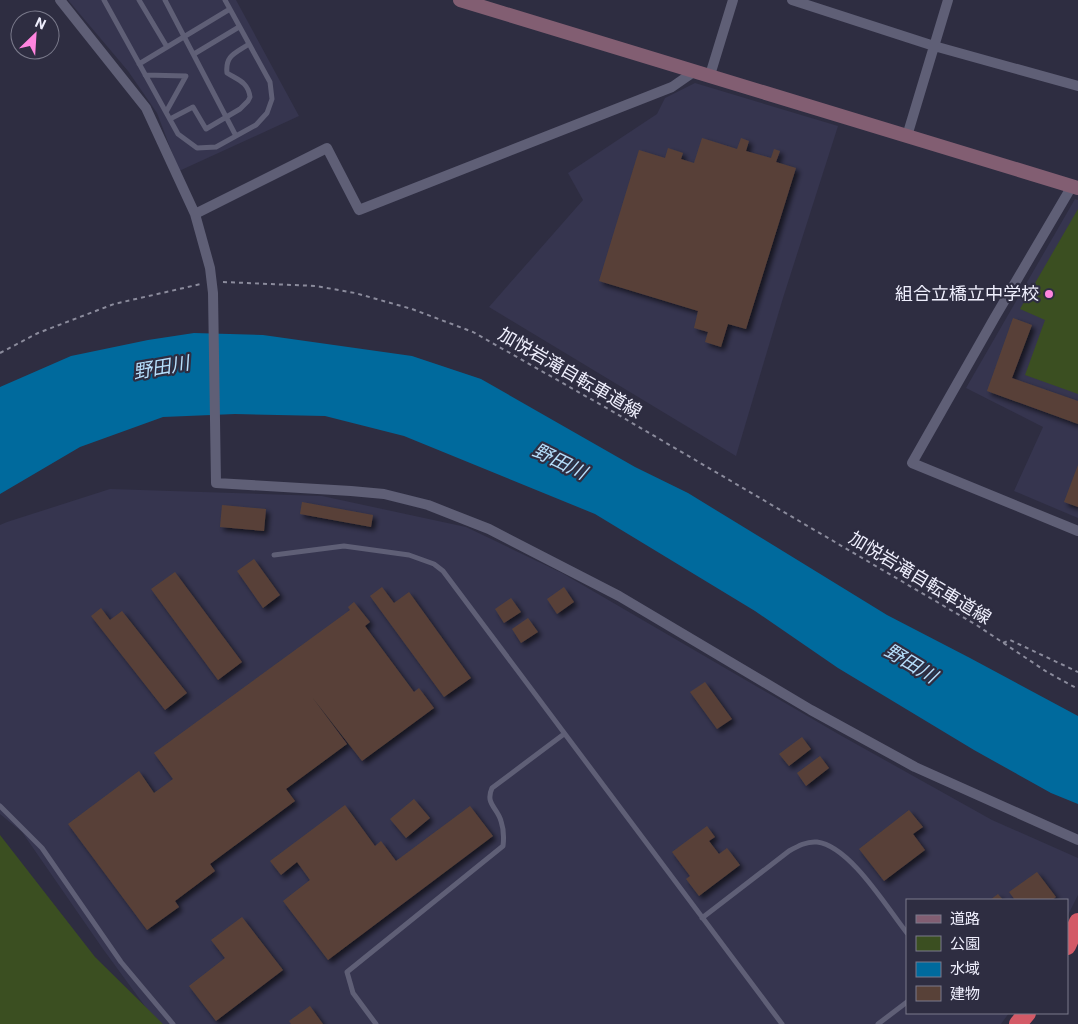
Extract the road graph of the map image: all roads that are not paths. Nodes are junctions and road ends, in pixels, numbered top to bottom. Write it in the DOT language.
graph roads {
  1 [pos="60,0"];
  2 [pos="104,0"];
  3 [pos="139,0"];
  4 [pos="165,0"];
  5 [pos="225,0"];
  6 [pos="460,0"];
  7 [pos="733,0"];
  8 [pos="792,0"];
  9 [pos="948,0"];
  10 [pos="230,9"];
  11 [pos="240,27"];
  12 [pos="184,36"];
  13 [pos="249,44"];
  14 [pos="934,46"];
  15 [pos="167,47"];
  16 [pos="194,54"];
  17 [pos="139,64"];
  18 [pos="695,71"];
  19 [pos="145,75"];
  20 [pos="710,75"];
  21 [pos="1078,86"];
  22 [pos="166,112"];
  23 [pos="227,118"];
  24 [pos="170,119"];
  25 [pos="236,136"];
  26 [pos="907,136"];
  27 [pos="1076,186"];
  28 [pos="195,214"];
  29 [pos="1078,531"];
  30 [pos="274,555"];
  31 [pos="564,734"];
  32 [pos="0,806"];
  33 [pos="1078,840"];
  34 [pos="702,918"];
  35 [pos="1078,922"];
  36 [pos="906,932"];
  37 [pos="1068,944"];
  38 [pos="906,1003"];
  39 [pos="173,1024"];
  40 [pos="376,1024"];
  41 [pos="782,1024"];
  42 [pos="878,1024"];
  1 -- 28 [label="street"];
  2 -- 17 [label="lane"];
  3 -- 15 [label="lane"];
  4 -- 12 [label="lane"];
  5 -- 10 [label="lane"];
  6 -- 18 [label="street"];
  7 -- 20 [label="street"];
  8 -- 14 [label="street"];
  9 -- 14 [label="street"];
  10 -- 11 [label="lane"];
  10 -- 12 [label="lane"];
  11 -- 13 [label="lane"];
  11 -- 16 [label="lane"];
  12 -- 15 [label="lane"];
  12 -- 16 [label="lane"];
  13 -- 23 [label="lane"];
  13 -- 25 [label="lane"];
  14 -- 21 [label="street"];
  14 -- 26 [label="street"];
  15 -- 17 [label="lane"];
  16 -- 23 [label="lane"];
  17 -- 19 [label="lane"];
  18 -- 20 [label="street"];
  18 -- 28 [label="street"];
  19 -- 22 [label="lane"];
  19 -- 22 [label="lane"];
  20 -- 26 [label="street"];
  22 -- 24 [label="lane"];
  23 -- 24 [label="lane"];
  23 -- 25 [label="lane"];
  24 -- 25 [label="lane"];
  26 -- 27 [label="street"];
  27 -- 29 [label="street"];
  28 -- 33 [label="street"];
  30 -- 31 [label="lane"];
  31 -- 34 [label="lane"];
  31 -- 40 [label="lane"];
  32 -- 39 [label="lane"];
  34 -- 36 [label="lane"];
  34 -- 41 [label="lane"];
  35 -- 37 [label="highway"];
  38 -- 42 [label="lane"];
}
